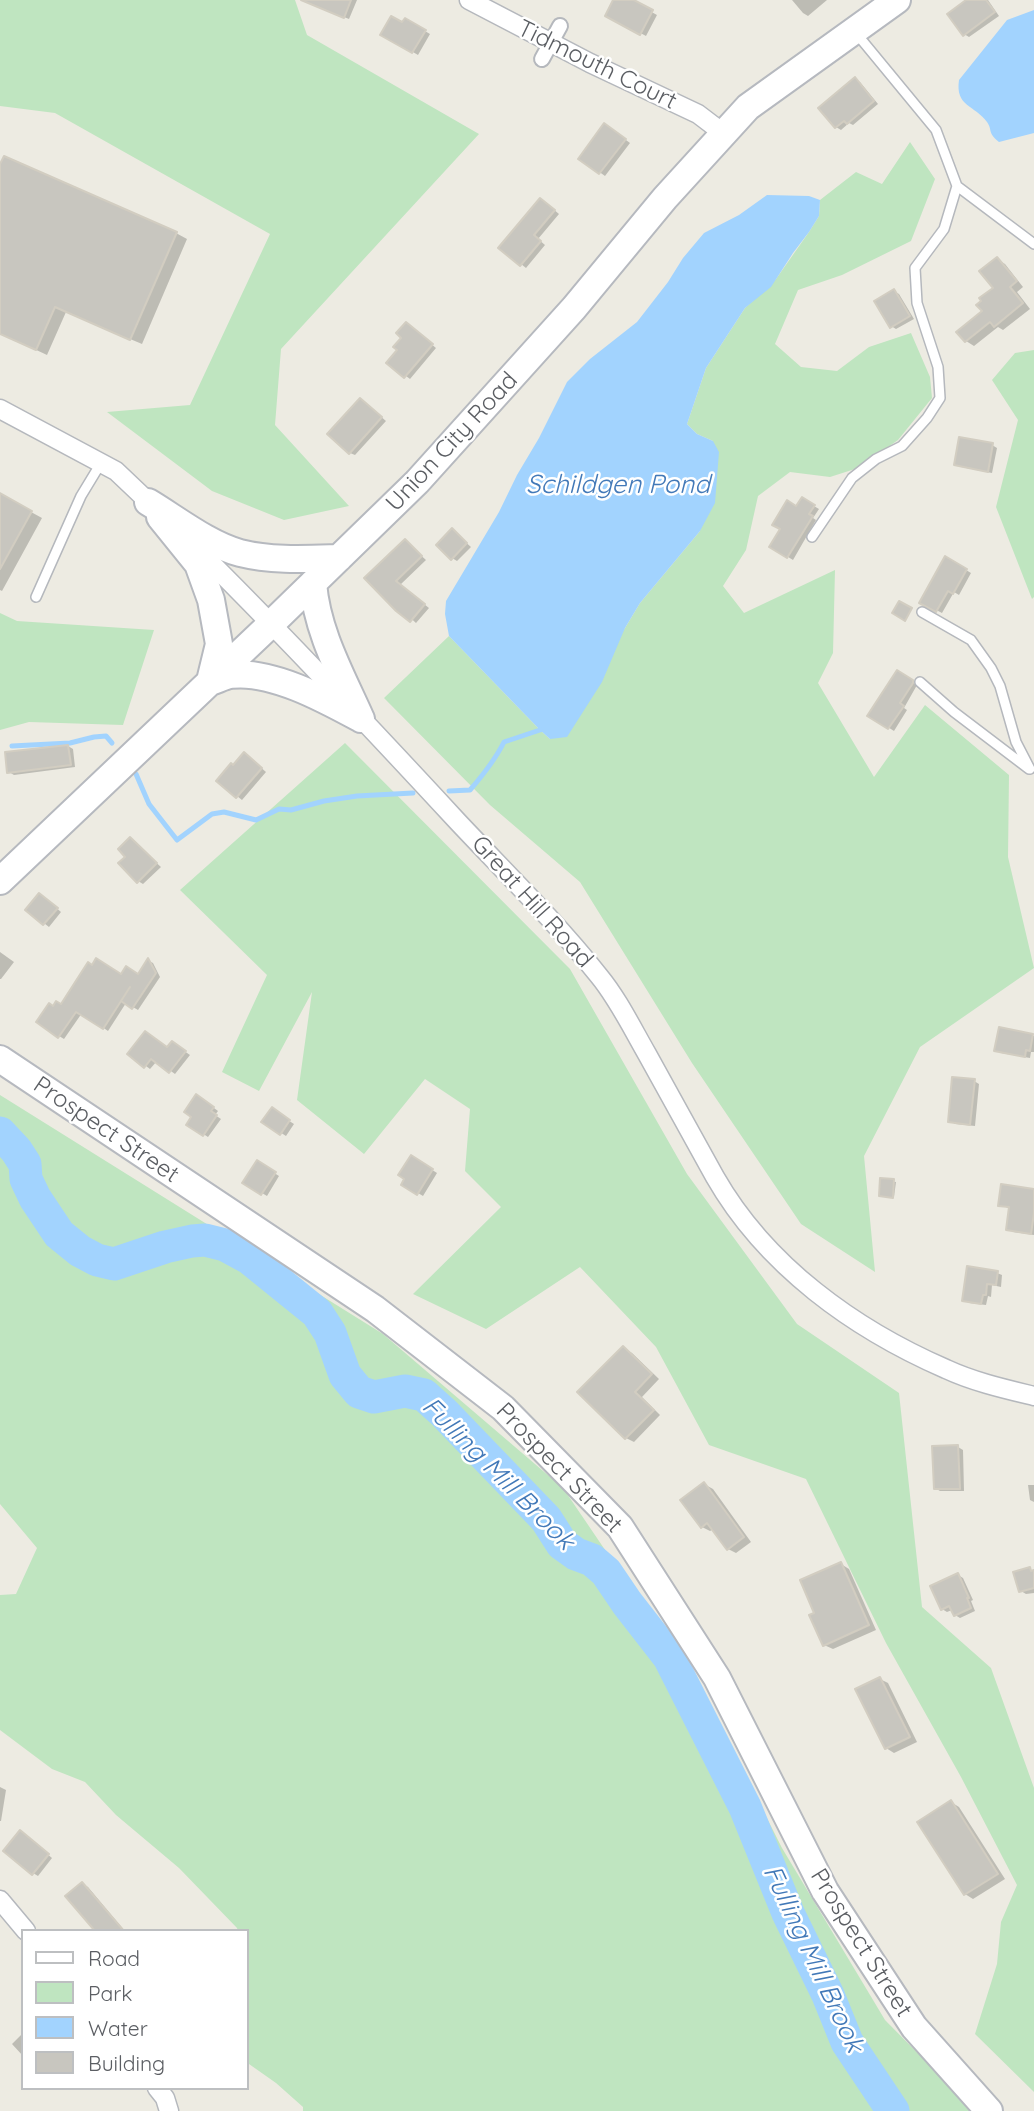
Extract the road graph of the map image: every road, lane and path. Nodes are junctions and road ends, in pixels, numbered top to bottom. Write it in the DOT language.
graph roads {
  1 [pos="469,0"];
  2 [pos="897,0"];
  3 [pos="560,26"];
  4 [pos="853,30"];
  5 [pos="546,51"];
  6 [pos="723,132"];
  7 [pos="957,186"];
  8 [pos="1034,244"];
  9 [pos="0,409"];
  10 [pos="101,463"];
  11 [pos="148,502"];
  12 [pos="812,537"];
  13 [pos="339,558"];
  14 [pos="313,583"];
  15 [pos="36,597"];
  16 [pos="922,612"];
  17 [pos="272,623"];
  18 [pos="210,682"];
  19 [pos="920,682"];
  20 [pos="361,719"];
  21 [pos="1032,770"];
  22 [pos="0,881"];
  23 [pos="0,1059"];
  24 [pos="1034,1396"];
  25 [pos="0,1900"];
  26 [pos="24,1929"];
  27 [pos="159,2090"];
  28 [pos="170,2111"];
  29 [pos="989,2111"];
  1 -- 5 [label="street, Tidmouth Court"];
  2 -- 4 [label="main road, Union City Road"];
  3 -- 5 [label="street"];
  4 -- 6 [label="main road, Union City Road"];
  4 -- 7 [label="lane"];
  5 -- 6 [label="street, Tidmouth Court"];
  6 -- 13 [label="main road, Union City Road"];
  7 -- 8 [label="lane"];
  7 -- 12 [label="lane"];
  9 -- 10 [label="street, Great Hill Road"];
  10 -- 11 [label="street, Great Hill Road"];
  10 -- 15 [label="lane"];
  11 -- 13 [label="main road"];
  11 -- 17 [label="street, Great Hill Road"];
  11 -- 18 [label="main road"];
  13 -- 14 [label="main road, Union City Road"];
  14 -- 17 [label="main road, Union City Road"];
  14 -- 20 [label="main road"];
  16 -- 21 [label="lane"];
  17 -- 18 [label="main road, Union City Road"];
  17 -- 20 [label="street, Great Hill Road"];
  18 -- 20 [label="main road"];
  18 -- 22 [label="main road, Union City Road"];
  19 -- 21 [label="lane"];
  20 -- 24 [label="street, Great Hill Road"];
  23 -- 29 [label="main road, Prospect Street"];
  25 -- 26 [label="street"];
  27 -- 28 [label="street"];
}
